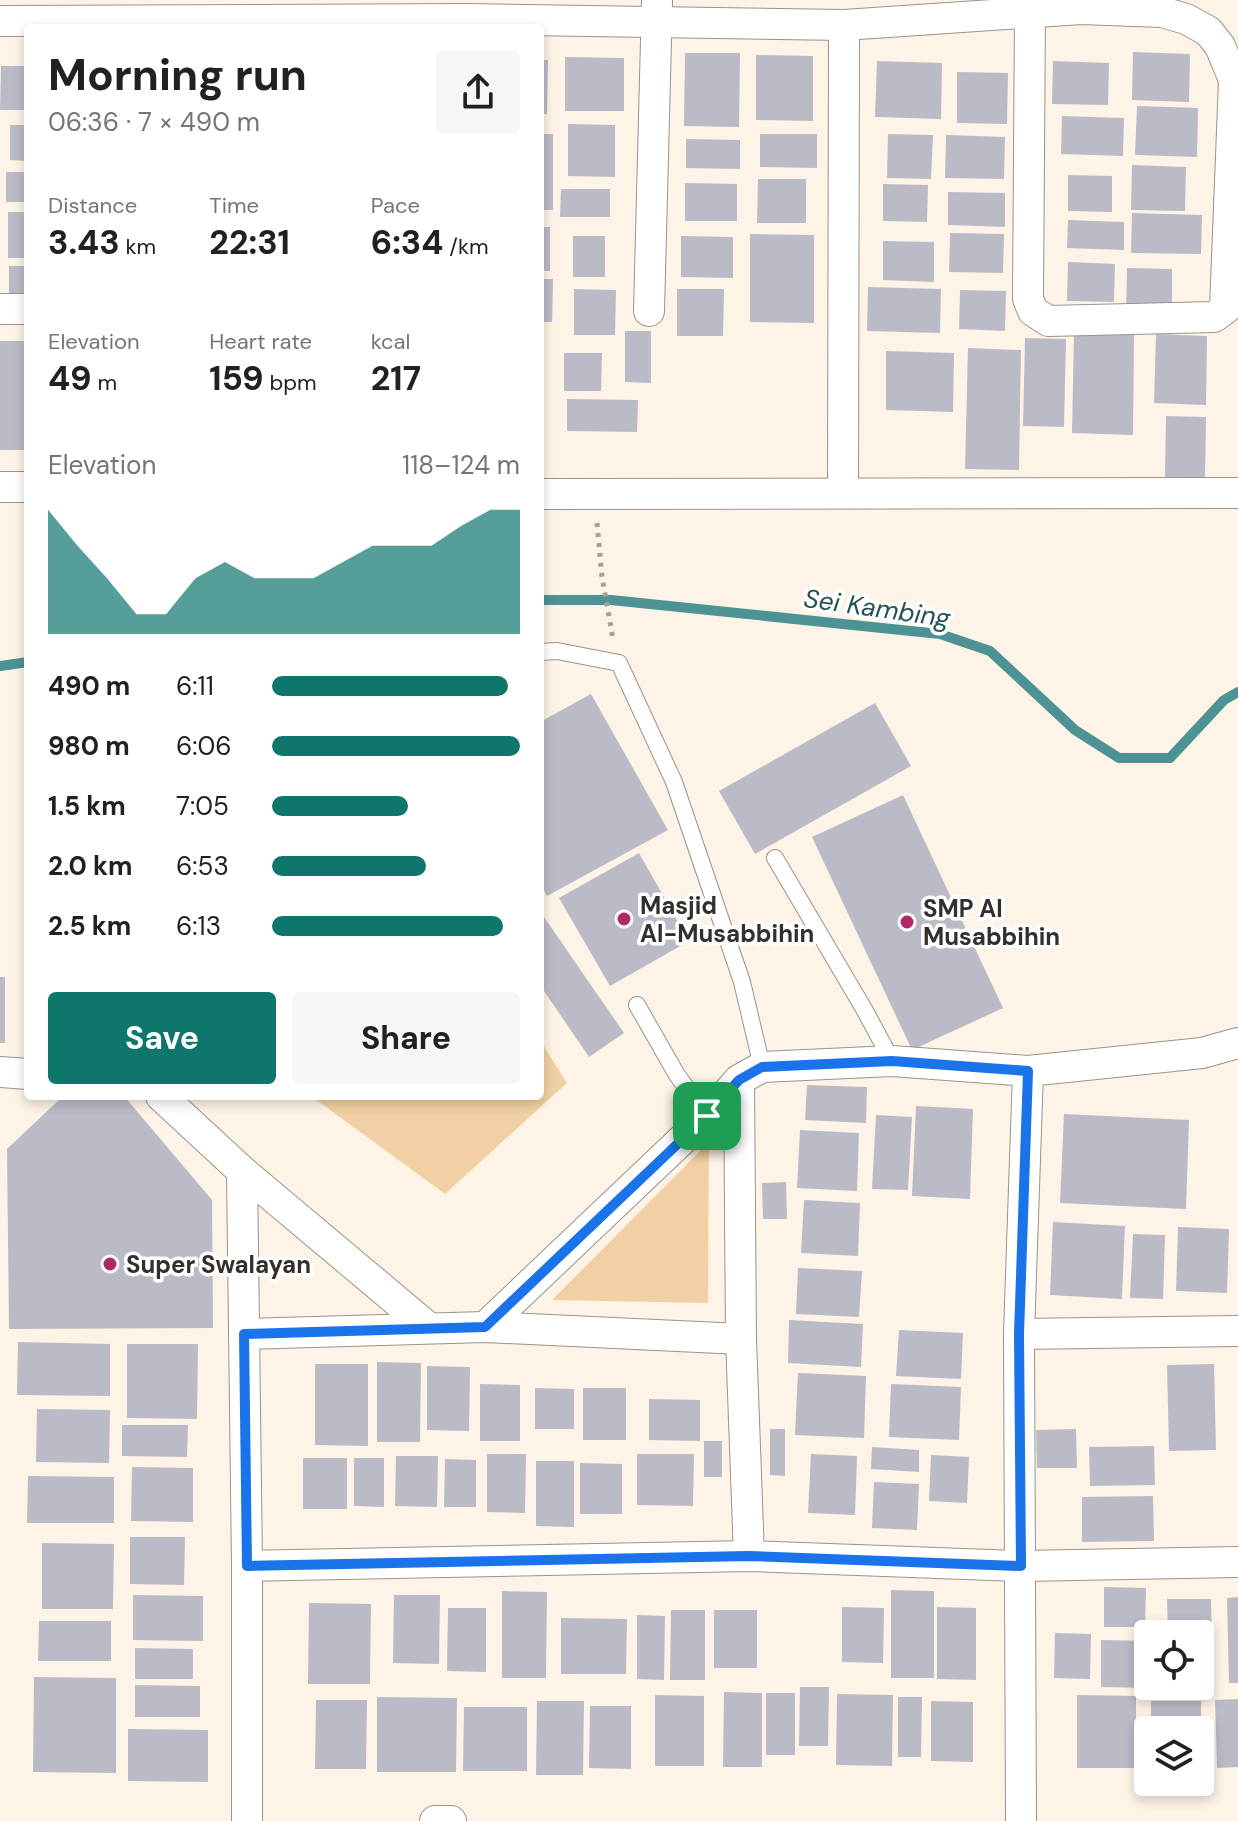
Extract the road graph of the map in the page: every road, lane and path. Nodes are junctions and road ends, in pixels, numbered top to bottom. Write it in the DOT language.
graph roads {
  1 [pos="1085,4"];
  2 [pos="657,10"];
  3 [pos="1030,12"];
  4 [pos="0,21"];
  5 [pos="67,24"];
  6 [pos="468,24"];
  7 [pos="844,25"];
  8 [pos="1236,79"];
  9 [pos="0,309"];
  10 [pos="24,309"];
  11 [pos="649,311"];
  12 [pos="0,487"];
  13 [pos="24,487"];
  14 [pos="843,492"];
  15 [pos="1238,493"];
  16 [pos="544,494"];
  17 [pos="594,494"];
  18 [pos="612,636"];
  19 [pos="544,652"];
  20 [pos="775,858"];
  21 [pos="637,1005"];
  22 [pos="1238,1043"];
  23 [pos="892,1061"];
  24 [pos="1028,1071"];
  25 [pos="0,1072"];
  26 [pos="751,1073"];
  27 [pos="24,1074"];
  28 [pos="165,1100"];
  29 [pos="707,1116"];
  30 [pos="242,1171"];
  31 [pos="485,1327"];
  32 [pos="429,1328"];
  33 [pos="1238,1331"];
  34 [pos="244,1334"];
  35 [pos="1019,1334"];
  36 [pos="741,1339"];
  37 [pos="749,1556"];
  38 [pos="1238,1562"];
  39 [pos="247,1566"];
  40 [pos="1021,1566"];
  41 [pos="247,1821"];
  42 [pos="435,1821"];
  43 [pos="451,1821"];
  44 [pos="1021,1821"];
  1 -- 3 [label="street"];
  1 -- 8 [label="street"];
  2 -- 6 [label="street"];
  2 -- 7 [label="street"];
  2 -- 11 [label="street"];
  3 -- 7 [label="street"];
  3 -- 8 [label="street"];
  4 -- 5 [label="street"];
  7 -- 14 [label="street"];
  9 -- 10 [label="street"];
  12 -- 13 [label="street"];
  14 -- 15 [label="street"];
  14 -- 17 [label="street"];
  16 -- 17 [label="street"];
  17 -- 18 [label="path"];
  19 -- 26 [label="lane"];
  20 -- 23 [label="lane"];
  21 -- 29 [label="lane"];
  22 -- 24 [label="street"];
  23 -- 24 [label="street"];
  23 -- 26 [label="street"];
  24 -- 35 [label="street"];
  25 -- 27 [label="street"];
  26 -- 29 [label="street"];
  26 -- 36 [label="street"];
  28 -- 30 [label="street"];
  29 -- 31 [label="street"];
  30 -- 32 [label="street"];
  30 -- 34 [label="street"];
  31 -- 32 [label="street"];
  31 -- 36 [label="street"];
  32 -- 34 [label="street"];
  33 -- 35 [label="street"];
  34 -- 39 [label="street"];
  35 -- 40 [label="street"];
  36 -- 37 [label="street"];
  37 -- 39 [label="street"];
  37 -- 40 [label="street"];
  38 -- 40 [label="street"];
  39 -- 41 [label="street"];
  40 -- 44 [label="street"];
  42 -- 43 [label="street"];
}
